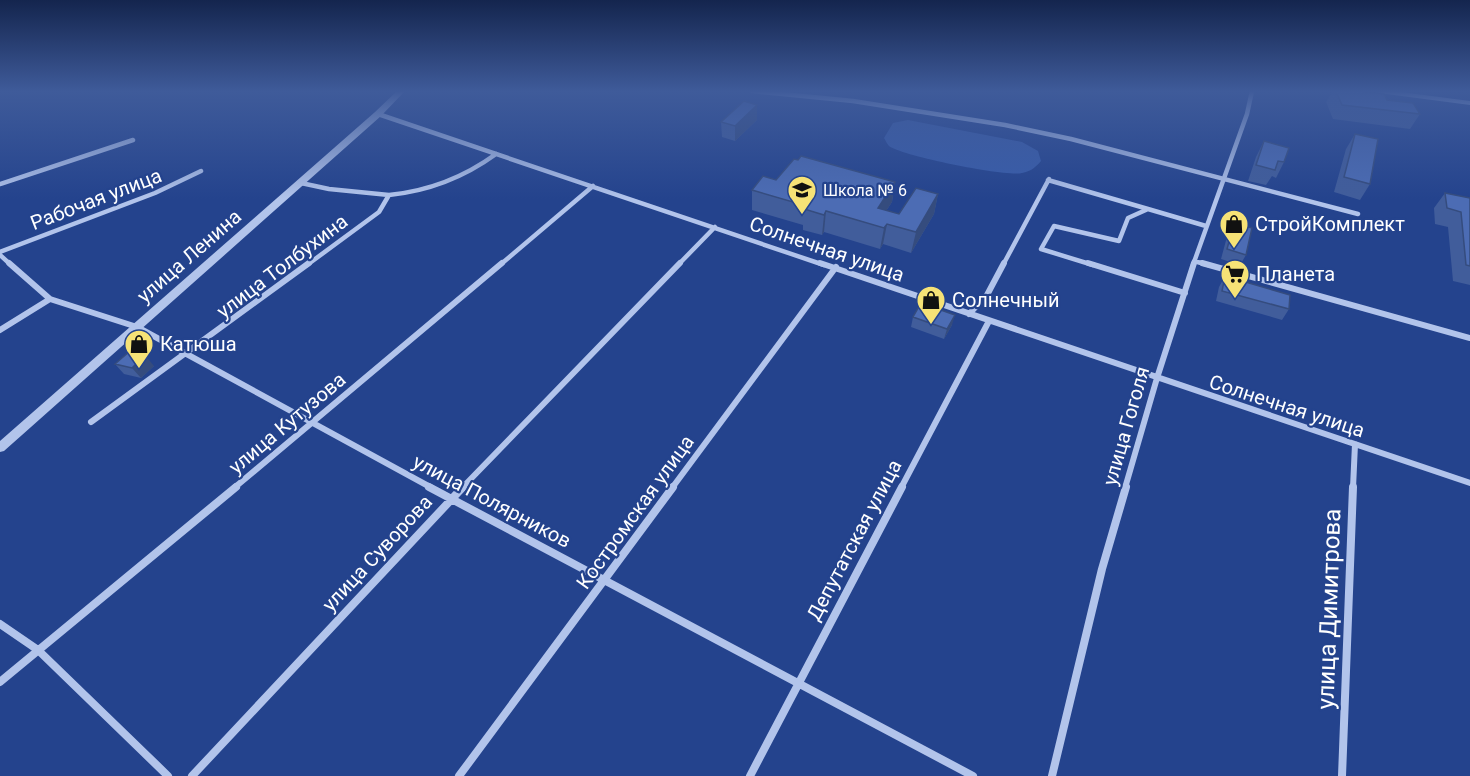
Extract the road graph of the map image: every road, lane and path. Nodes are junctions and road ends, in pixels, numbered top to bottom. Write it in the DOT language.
graph roads {
  1 [pos="363,127"];
  2 [pos="417,127"];
  3 [pos="1015,127"];
  4 [pos="1242,127"];
  5 [pos="133,140"];
  6 [pos="496,154"];
  7 [pos="201,171"];
  8 [pos="1222,180"];
  9 [pos="301,183"];
  10 [pos="0,184"];
  11 [pos="593,186"];
  12 [pos="388,195"];
  13 [pos="1148,209"];
  14 [pos="1358,214"];
  15 [pos="1206,226"];
  16 [pos="715,227"];
  17 [pos="0,253"];
  18 [pos="1194,261"];
  19 [pos="836,267"];
  20 [pos="1185,293"];
  21 [pos="50,299"];
  22 [pos="969,314"];
  23 [pos="989,321"];
  24 [pos="136,327"];
  25 [pos="0,330"];
  26 [pos="1470,338"];
  27 [pos="186,354"];
  28 [pos="1156,378"];
  29 [pos="91,422"];
  30 [pos="314,422"];
  31 [pos="1355,444"];
  32 [pos="0,448"];
  33 [pos="1470,483"];
  34 [pos="451,499"];
  35 [pos="605,580"];
  36 [pos="0,624"];
  37 [pos="38,650"];
  38 [pos="0,682"];
  39 [pos="798,682"];
  40 [pos="168,776"];
  41 [pos="192,776"];
  42 [pos="459,776"];
  43 [pos="750,776"];
  44 [pos="973,776"];
  45 [pos="1052,776"];
  46 [pos="1342,776"];
  1 -- 9 [label="street, улица Ленина"];
  2 -- 6 [label="street, Солнечная улица"];
  3 -- 8 [label="street"];
  4 -- 8 [label="street, улица Гоголя"];
  5 -- 10 [label="street"];
  6 -- 11 [label="street, Солнечная улица"];
  6 -- 12 [label="street"];
  7 -- 17 [label="street, Рабочая улица"];
  8 -- 14 [label="street"];
  8 -- 15 [label="street, улица Гоголя"];
  9 -- 12 [label="street"];
  9 -- 24 [label="street, улица Ленина"];
  11 -- 16 [label="street, Солнечная улица"];
  11 -- 30 [label="street, улица Кутузова"];
  12 -- 27 [label="street, улица Толбухина"];
  13 -- 15 [label="street"];
  13 -- 20 [label="street"];
  13 -- 22 [label="street"];
  15 -- 18 [label="street, улица Гоголя"];
  16 -- 19 [label="street, Солнечная улица"];
  16 -- 34 [label="street, улица Суворова"];
  17 -- 21 [label="street, улица Полярников"];
  18 -- 20 [label="street, улица Гоголя"];
  18 -- 26 [label="street"];
  19 -- 22 [label="street, Солнечная улица"];
  19 -- 35 [label="street, Костромская улица"];
  20 -- 28 [label="street, улица Гоголя"];
  21 -- 24 [label="street, улица Полярников"];
  21 -- 25 [label="street"];
  22 -- 23 [label="street, Солнечная улица"];
  23 -- 28 [label="street, Солнечная улица"];
  23 -- 39 [label="street, Депутатская улица"];
  24 -- 27 [label="street, улица Полярников"];
  24 -- 32 [label="street, улица Ленина"];
  27 -- 29 [label="street, улица Толбухина"];
  27 -- 30 [label="street, улица Полярников"];
  28 -- 31 [label="street, Солнечная улица"];
  28 -- 45 [label="street, улица Гоголя"];
  30 -- 34 [label="street, улица Полярников"];
  30 -- 37 [label="street, улица Кутузова"];
  31 -- 33 [label="street, Солнечная улица"];
  31 -- 46 [label="street, улица Димитрова"];
  34 -- 35 [label="street, улица Полярников"];
  34 -- 41 [label="street, улица Суворова"];
  35 -- 39 [label="street, улица Полярников"];
  35 -- 42 [label="street, Костромская улица"];
  36 -- 37 [label="street"];
  37 -- 38 [label="street, улица Кутузова"];
  37 -- 40 [label="street"];
  39 -- 43 [label="street, Депутатская улица"];
  39 -- 44 [label="street, улица Полярников"];
}
